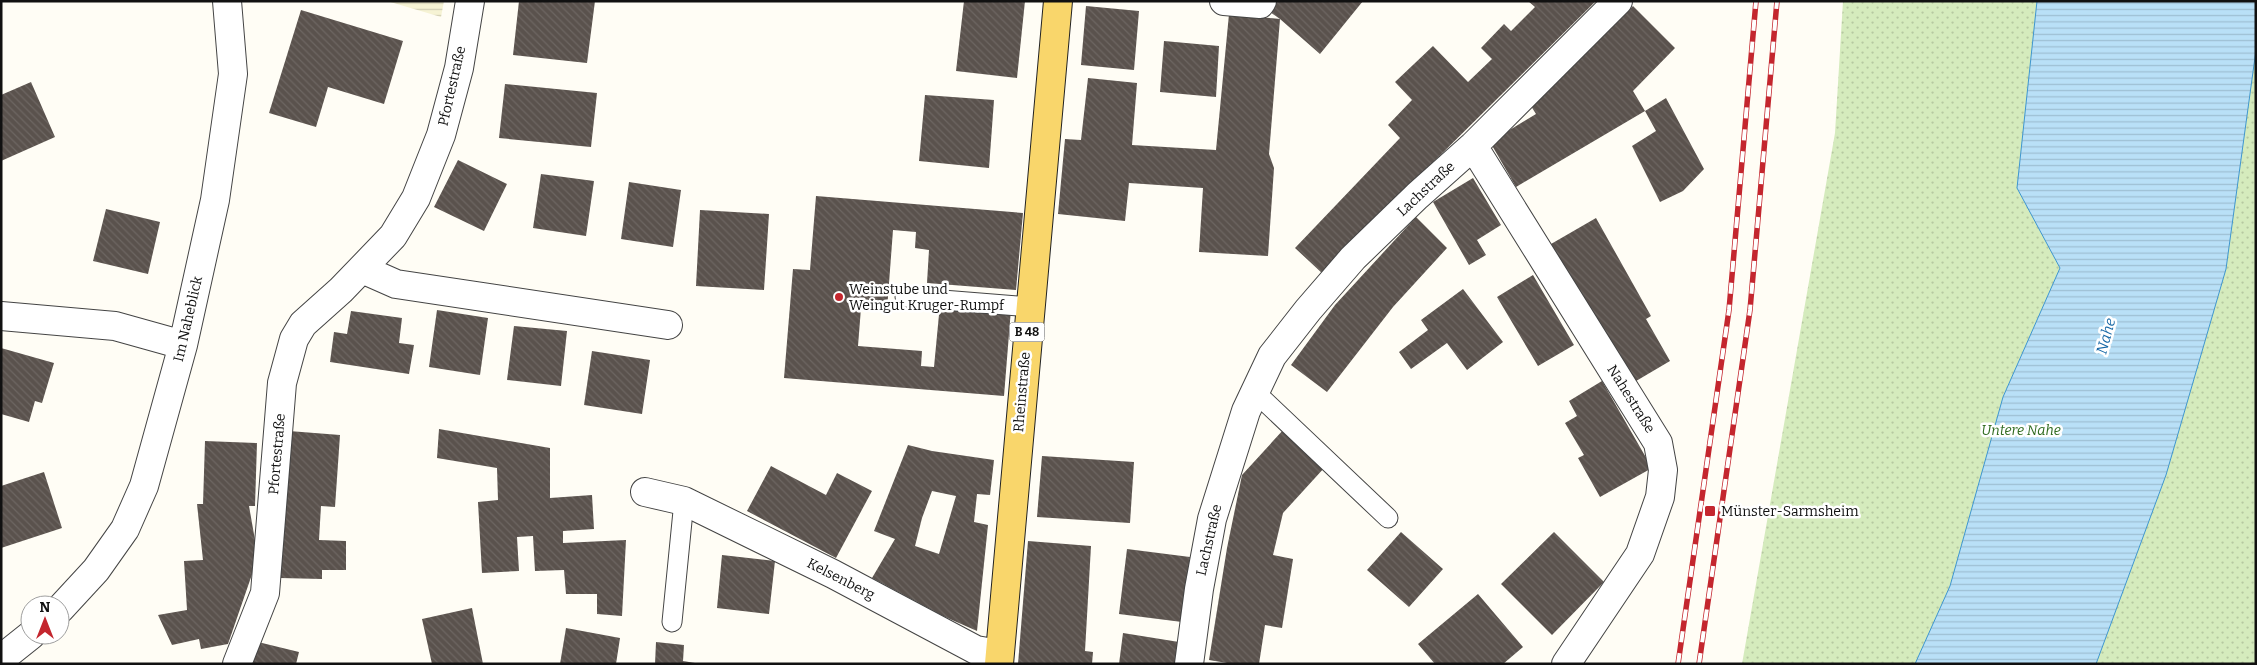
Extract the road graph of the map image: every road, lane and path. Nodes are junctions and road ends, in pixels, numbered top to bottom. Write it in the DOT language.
graph roads {
  1 [pos="227,1"];
  2 [pos="470,1"];
  3 [pos="1058,1"];
  4 [pos="1224,1"];
  5 [pos="1262,1"];
  6 [pos="1618,1"];
  7 [pos="1473,146"];
  8 [pos="362,269"];
  9 [pos="905,297"];
  10 [pos="1030,307"];
  11 [pos="1,316"];
  12 [pos="668,325"];
  13 [pos="183,345"];
  14 [pos="1255,392"];
  15 [pos="645,492"];
  16 [pos="684,501"];
  17 [pos="1388,518"];
  18 [pos="70,598"];
  19 [pos="672,622"];
  20 [pos="20,644"];
  21 [pos="1,659"];
  22 [pos="999,659"];
  23 [pos="238,664"];
  24 [pos="1189,664"];
  25 [pos="1566,664"];
  1 -- 13 [label="street, Im Naheblick"];
  2 -- 8 [label="street, Pfortestraße"];
  3 -- 10 [label="main road, Rheinstraße / B 48"];
  4 -- 5 [label="street"];
  6 -- 7 [label="street, Lachstraße"];
  7 -- 14 [label="street, Lachstraße"];
  7 -- 25 [label="street, Nahestraße"];
  8 -- 12 [label="street"];
  8 -- 23 [label="street, Pfortestraße"];
  9 -- 10 [label="lane"];
  10 -- 22 [label="main road, Rheinstraße / B 48"];
  11 -- 13 [label="street"];
  13 -- 18 [label="street, Im Naheblick"];
  14 -- 17 [label="lane"];
  14 -- 24 [label="street, Lachstraße"];
  15 -- 16 [label="street, Kelsenberg"];
  16 -- 19 [label="lane"];
  16 -- 22 [label="street, Kelsenberg"];
  20 -- 21 [label="street"];
}
